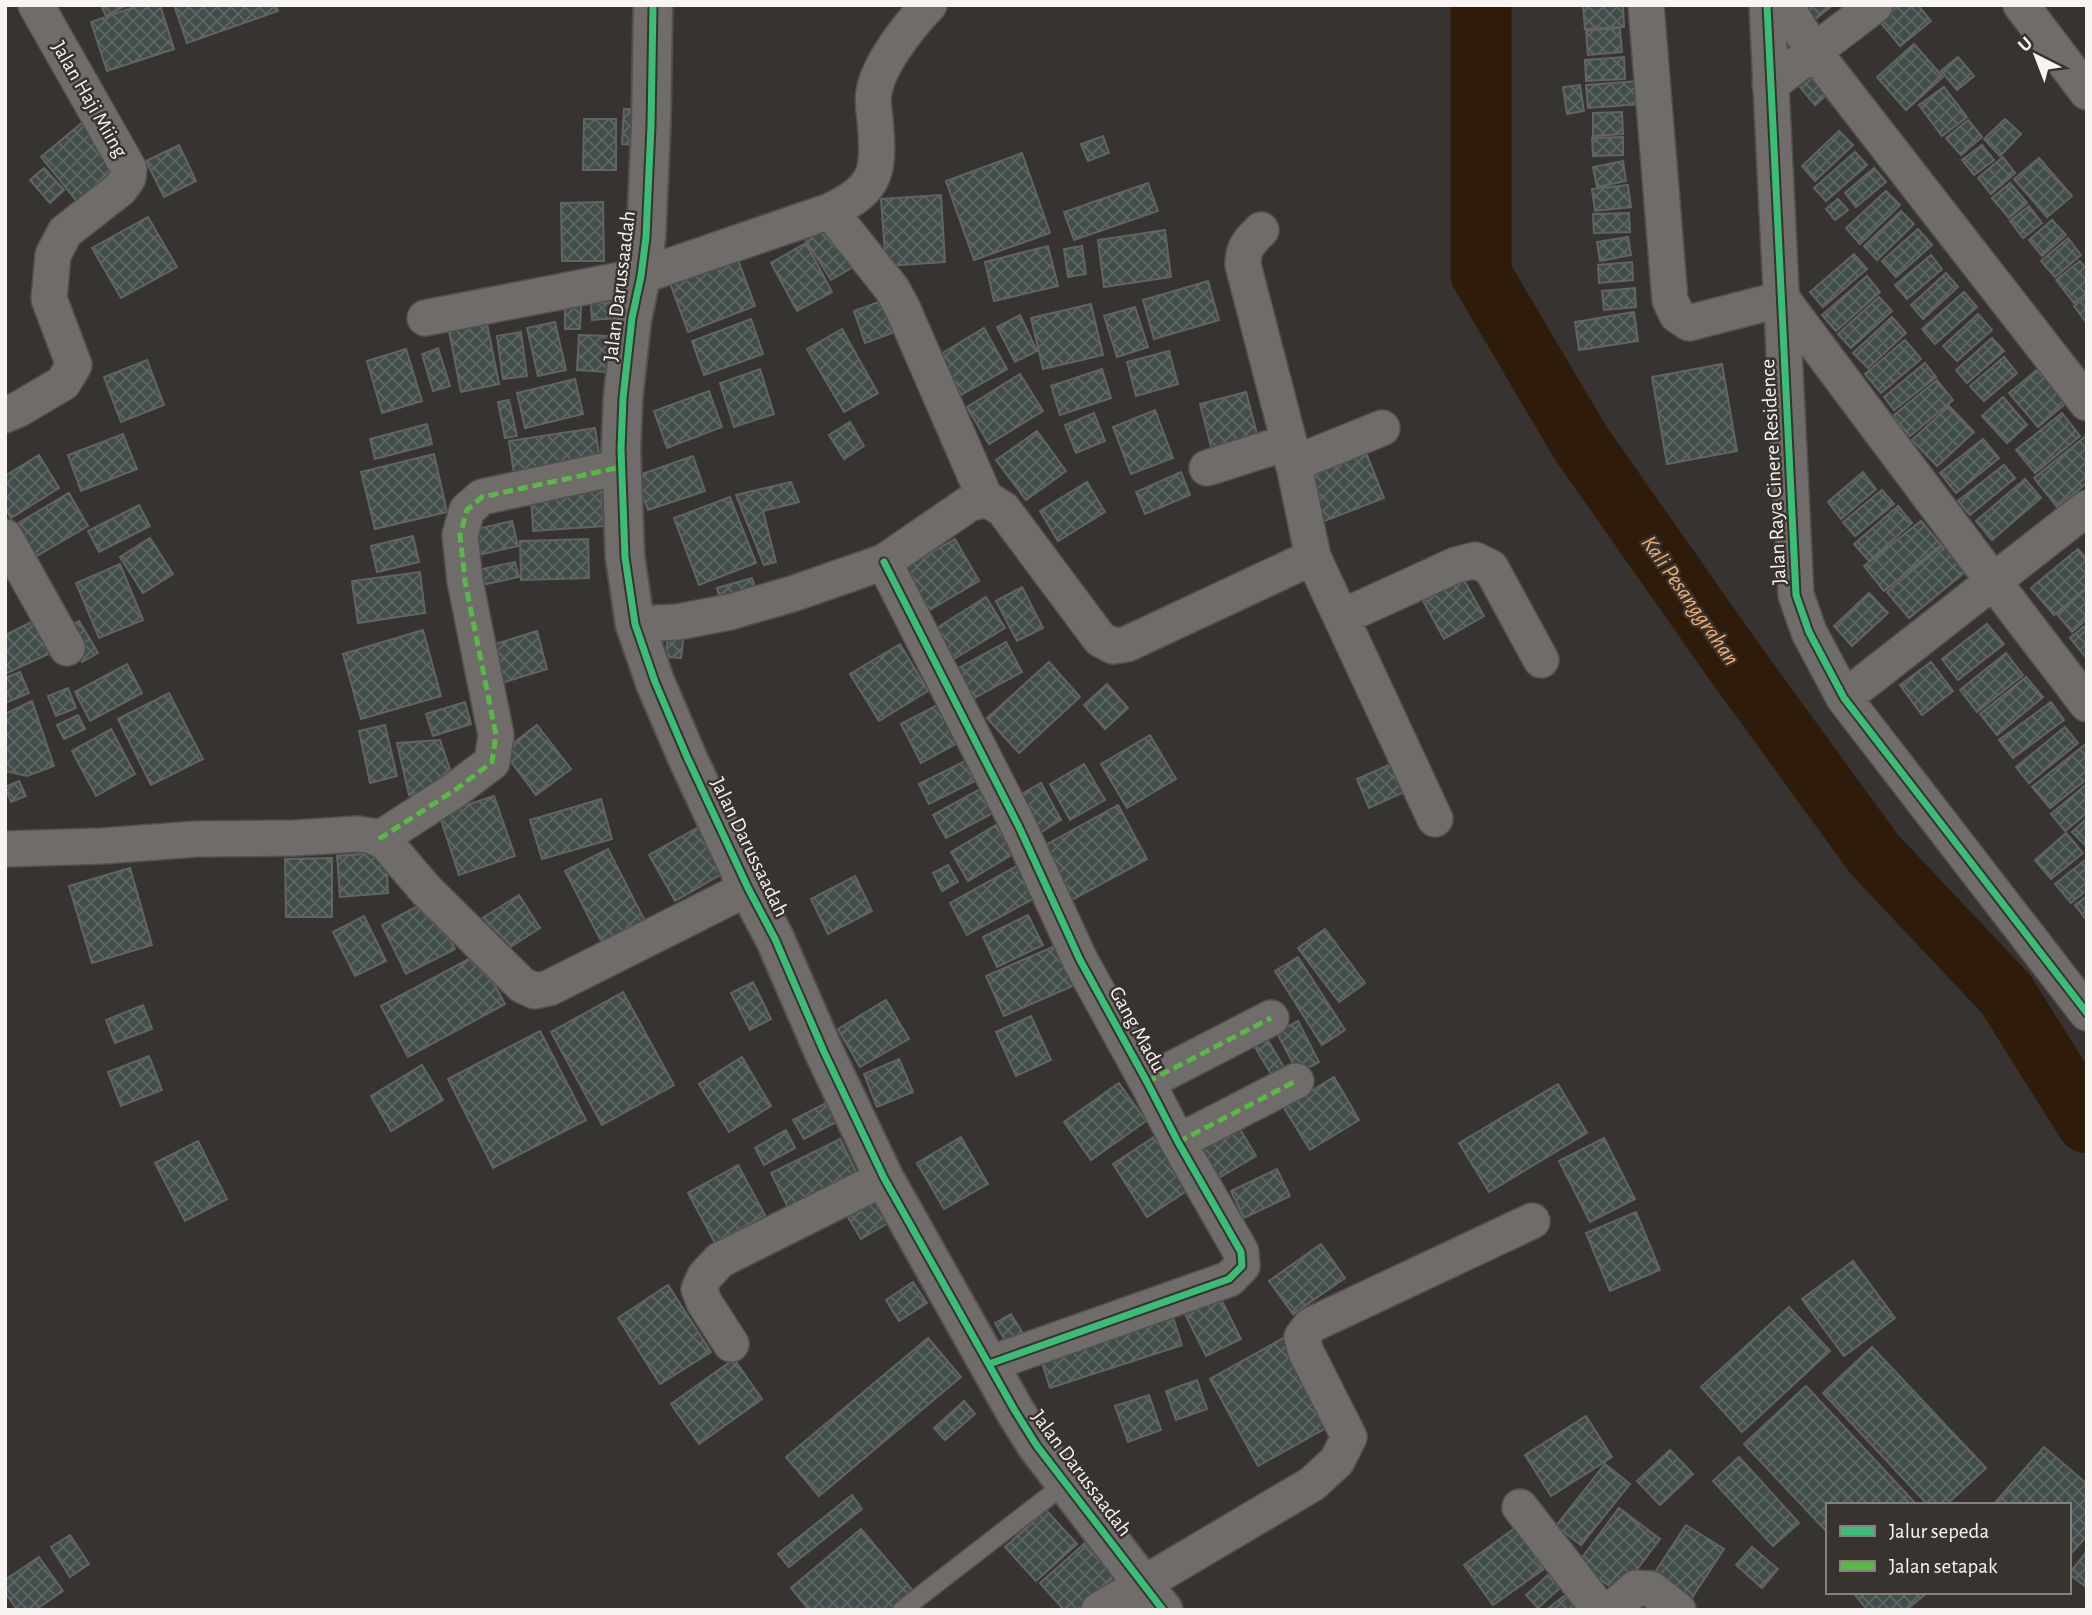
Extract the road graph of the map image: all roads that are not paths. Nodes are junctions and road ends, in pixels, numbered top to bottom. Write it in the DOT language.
graph roads {
  1 [pos="36,5"];
  2 [pos="653,5"];
  3 [pos="929,5"];
  4 [pos="1646,5"];
  5 [pos="1767,5"];
  6 [pos="1785,5"];
  7 [pos="1875,5"];
  8 [pos="2021,5"];
  9 [pos="1814,52"];
  10 [pos="1770,85"];
  11 [pos="2087,92"];
  12 [pos="830,211"];
  13 [pos="1261,230"];
  14 [pos="641,276"];
  15 [pos="1782,299"];
  16 [pos="425,318"];
  17 [pos="2087,403"];
  18 [pos="5,415"];
  19 [pos="1382,428"];
  20 [pos="1291,453"];
  21 [pos="621,467"];
  22 [pos="1207,468"];
  23 [pos="985,498"];
  24 [pos="2087,508"];
  25 [pos="5,537"];
  26 [pos="1313,557"];
  27 [pos="884,562"];
  28 [pos="1993,581"];
  29 [pos="1342,617"];
  30 [pos="635,624"];
  31 [pos="67,648"];
  32 [pos="1541,660"];
  33 [pos="1844,698"];
  34 [pos="2087,704"];
  35 [pos="1435,820"];
  36 [pos="379,839"];
  37 [pos="5,849"];
  38 [pos="748,888"];
  39 [pos="2087,1013"];
  40 [pos="1271,1018"];
  41 [pos="1297,1081"];
  42 [pos="1147,1082"];
  43 [pos="1178,1142"];
  44 [pos="884,1178"];
  45 [pos="1532,1221"];
  46 [pos="731,1343"];
  47 [pos="989,1364"];
  48 [pos="1066,1483"];
  49 [pos="1520,1507"];
  50 [pos="1154,1597"];
  51 [pos="902,1610"];
  52 [pos="1099,1610"];
  53 [pos="1600,1610"];
  54 [pos="1611,1610"];
  55 [pos="1678,1610"];
  1 -- 18 [label="street, Jalan Haji Miing"];
  2 -- 14 [label="street, Jalan Darussaadah"];
  3 -- 12 [label="street"];
  4 -- 15 [label="street"];
  5 -- 10 [label="street, Jalan Raya Cinere Residence"];
  6 -- 9 [label="street"];
  7 -- 9 [label="street"];
  8 -- 11 [label="street"];
  9 -- 10 [label="street"];
  9 -- 17 [label="street"];
  10 -- 15 [label="street, Jalan Raya Cinere Residence"];
  12 -- 14 [label="street"];
  12 -- 23 [label="street"];
  13 -- 20 [label="street"];
  14 -- 16 [label="street"];
  14 -- 21 [label="street, Jalan Darussaadah"];
  15 -- 28 [label="street"];
  15 -- 33 [label="street, Jalan Raya Cinere Residence"];
  19 -- 20 [label="street"];
  20 -- 22 [label="street"];
  20 -- 26 [label="street"];
  21 -- 30 [label="street, Jalan Darussaadah"];
  21 -- 36 [label="street"];
  23 -- 26 [label="street"];
  23 -- 27 [label="street"];
  24 -- 28 [label="street"];
  25 -- 31 [label="street"];
  26 -- 29 [label="street"];
  27 -- 30 [label="street"];
  27 -- 42 [label="street, Gang Madu"];
  28 -- 33 [label="street"];
  28 -- 34 [label="street"];
  29 -- 32 [label="street"];
  29 -- 35 [label="street"];
  30 -- 38 [label="street, Jalan Darussaadah"];
  33 -- 39 [label="street, Jalan Raya Cinere Residence"];
  36 -- 37 [label="street"];
  36 -- 38 [label="street"];
  38 -- 44 [label="street, Jalan Darussaadah"];
  40 -- 42 [label="street"];
  41 -- 43 [label="street"];
  42 -- 43 [label="street, Gang Madu"];
  43 -- 47 [label="street, Gang Madu"];
  44 -- 46 [label="street"];
  44 -- 47 [label="street, Jalan Darussaadah"];
  45 -- 50 [label="street"];
  47 -- 48 [label="street, Jalan Darussaadah"];
  48 -- 50 [label="street, Jalan Darussaadah"];
  48 -- 51 [label="lane"];
  49 -- 53 [label="street"];
  50 -- 52 [label="street"];
  54 -- 55 [label="street"];
}
